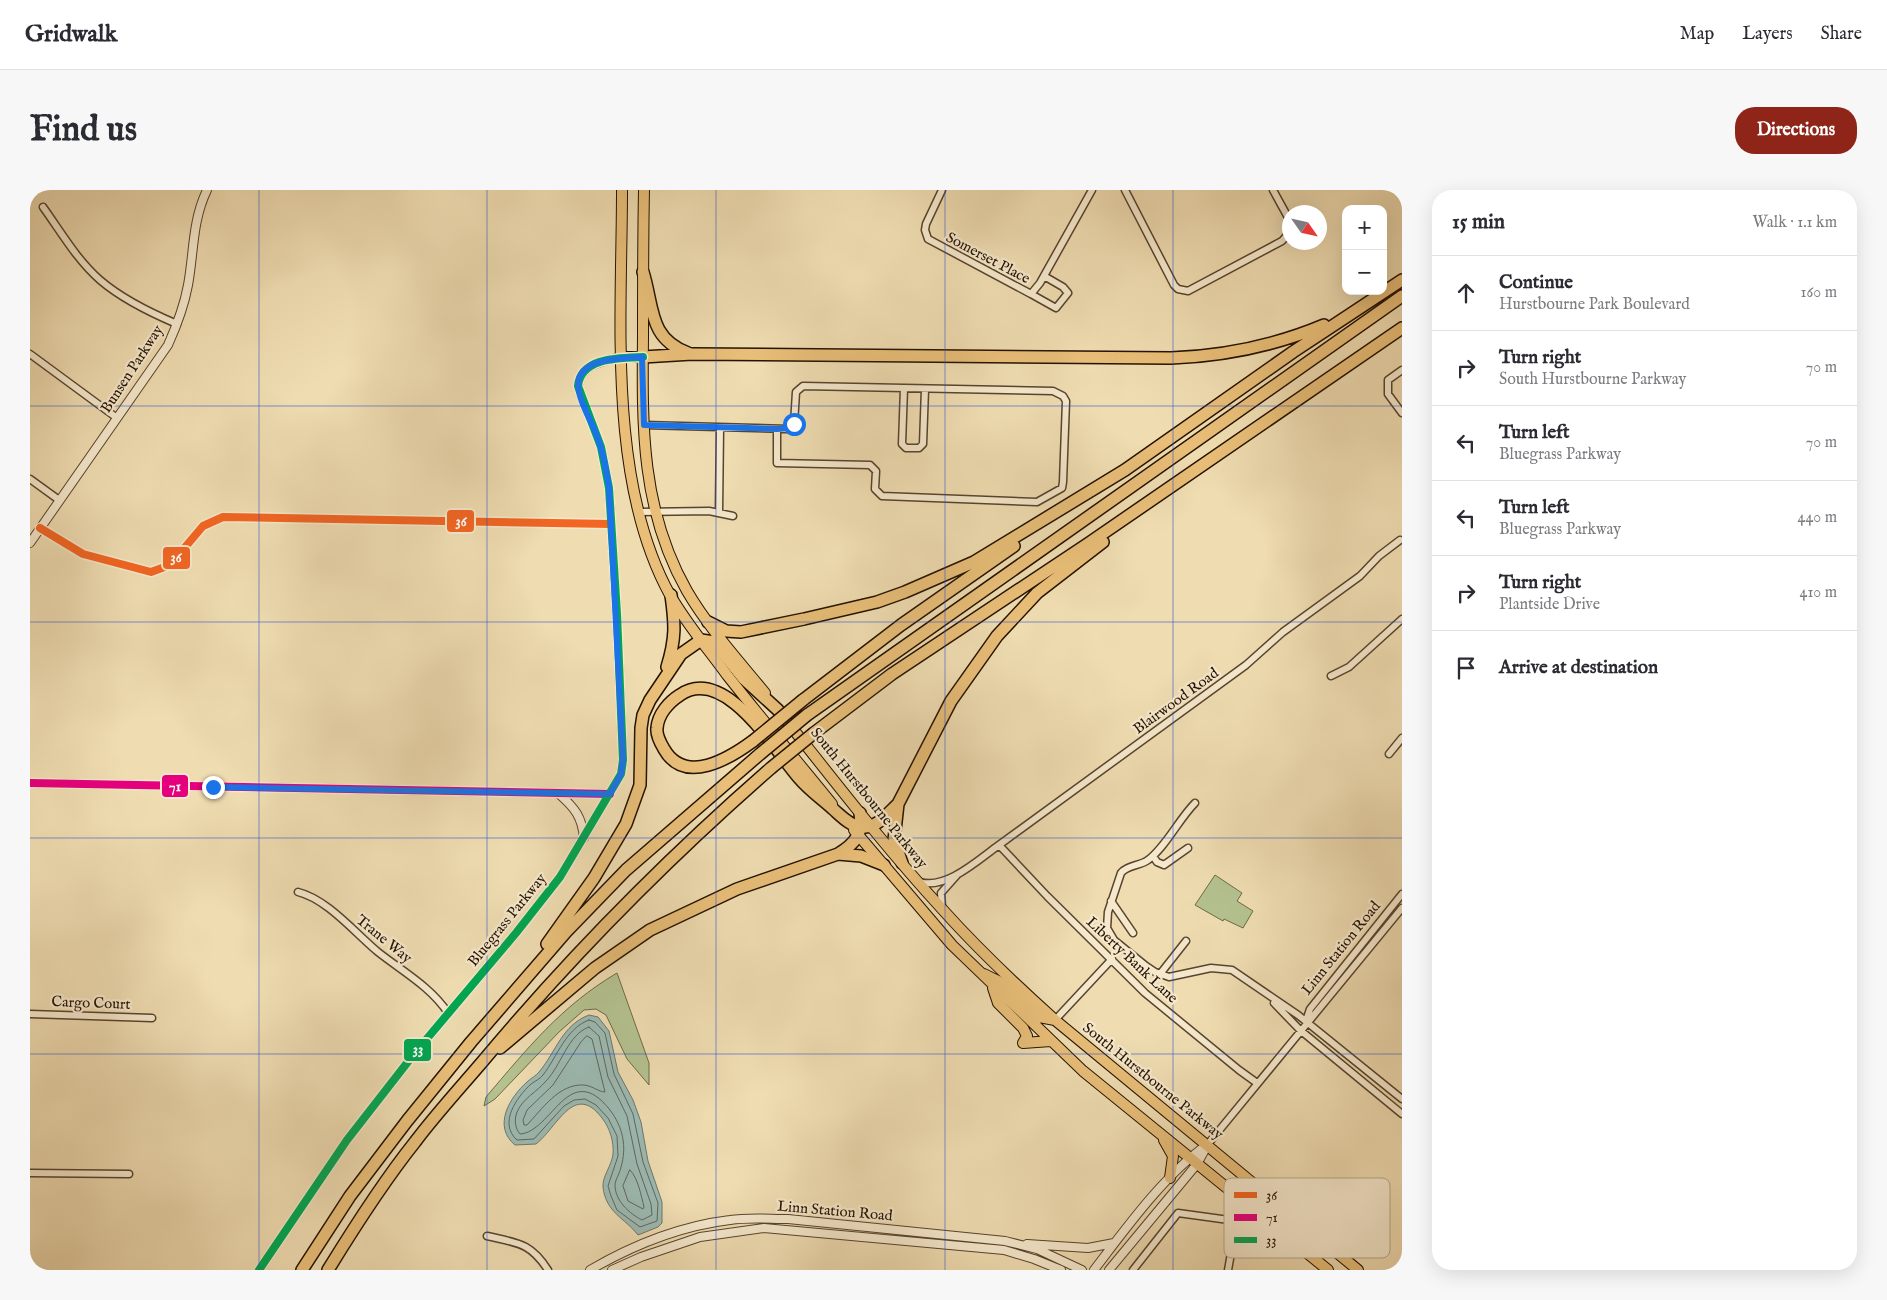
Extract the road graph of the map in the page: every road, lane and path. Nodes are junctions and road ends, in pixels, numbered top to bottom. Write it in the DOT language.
graph roads {
  1 [pos="207,190"];
  2 [pos="622,190"];
  3 [pos="644,190"];
  4 [pos="942,190"];
  5 [pos="1273,190"];
  6 [pos="1089,191"];
  7 [pos="1128,191"];
  8 [pos="1282,206"];
  9 [pos="42,207"];
  10 [pos="1282,241"];
  11 [pos="643,272"];
  12 [pos="1044,276"];
  13 [pos="1402,280"];
  14 [pos="1031,294"];
  15 [pos="1402,296"];
  16 [pos="1353,312"];
  17 [pos="178,324"];
  18 [pos="1402,328"];
  19 [pos="30,354"];
  20 [pos="692,354"];
  21 [pos="642,357"];
  22 [pos="622,358"];
  23 [pos="1402,370"];
  24 [pos="904,388"];
  25 [pos="926,389"];
  26 [pos="1402,413"];
  27 [pos="117,418"];
  28 [pos="644,425"];
  29 [pos="720,428"];
  30 [pos="777,429"];
  31 [pos="1186,475"];
  32 [pos="30,479"];
  33 [pos="1085,496"];
  34 [pos="59,500"];
  35 [pos="654,510"];
  36 [pos="639,512"];
  37 [pos="719,512"];
  38 [pos="733,516"];
  39 [pos="611,524"];
  40 [pos="40,528"];
  41 [pos="1400,540"];
  42 [pos="30,543"];
  43 [pos="671,595"];
  44 [pos="1402,619"];
  45 [pos="708,622"];
  46 [pos="701,640"];
  47 [pos="1331,676"];
  48 [pos="664,678"];
  49 [pos="778,710"];
  50 [pos="1402,738"];
  51 [pos="1389,754"];
  52 [pos="30,783"];
  53 [pos="559,794"];
  54 [pos="610,794"];
  55 [pos="1195,803"];
  56 [pos="898,804"];
  57 [pos="860,813"];
  58 [pos="845,820"];
  59 [pos="863,830"];
  60 [pos="584,838"];
  61 [pos="999,845"];
  62 [pos="1188,848"];
  63 [pos="838,854"];
  64 [pos="1153,856"];
  65 [pos="902,863"];
  66 [pos="884,865"];
  67 [pos="959,872"];
  68 [pos="918,882"];
  69 [pos="298,892"];
  70 [pos="1402,894"];
  71 [pos="1111,901"];
  72 [pos="1402,908"];
  73 [pos="943,910"];
  74 [pos="1133,933"];
  75 [pos="1186,941"];
  76 [pos="952,945"];
  77 [pos="978,947"];
  78 [pos="1112,959"];
  79 [pos="974,969"];
  80 [pos="1340,972"];
  81 [pos="1160,974"];
  82 [pos="1346,977"];
  83 [pos="993,987"];
  84 [pos="518,988"];
  85 [pos="1268,996"];
  86 [pos="448,1013"];
  87 [pos="30,1014"];
  88 [pos="152,1018"];
  89 [pos="1055,1020"];
  90 [pos="1306,1023"];
  91 [pos="1300,1030"];
  92 [pos="1051,1041"];
  93 [pos="487,1055"];
  94 [pos="1258,1082"];
  95 [pos="1402,1099"];
  96 [pos="1402,1114"];
  97 [pos="1163,1137"];
  98 [pos="1208,1144"];
  99 [pos="1193,1160"];
  100 [pos="30,1173"];
  101 [pos="129,1174"];
  102 [pos="1170,1178"];
  103 [pos="1248,1178"];
  104 [pos="1224,1185"];
  105 [pos="1224,1219"];
  106 [pos="486,1236"];
  107 [pos="1115,1242"];
  108 [pos="1020,1245"];
  109 [pos="1313,1258"];
  110 [pos="1344,1258"];
  111 [pos="1034,1259"];
  112 [pos="259,1270"];
  113 [pos="302,1270"];
  114 [pos="328,1270"];
  115 [pos="548,1270"];
  116 [pos="590,1270"];
  117 [pos="612,1270"];
  118 [pos="1042,1270"];
  119 [pos="1062,1270"];
  120 [pos="1082,1270"];
  121 [pos="1094,1270"];
  122 [pos="1109,1270"];
  123 [pos="1133,1270"];
  124 [pos="1328,1270"];
  125 [pos="1358,1270"];
  1 -- 17 [label="street, Bunsen Parkway"];
  2 -- 22 [label="main road"];
  3 -- 11 [label="main road, South Hurstbourne Parkway"];
  4 -- 14 [label="street, Somerset Place"];
  5 -- 8 [label="street"];
  6 -- 12 [label="street, Somerset Place"];
  7 -- 10 [label="street"];
  9 -- 17 [label="street"];
  11 -- 20 [label="highway"];
  11 -- 21 [label="main road, South Hurstbourne Parkway"];
  12 -- 14 [label="street, Somerset Place"];
  12 -- 14 [label="street"];
  13 -- 16 [label="highway"];
  15 -- 84 [label="highway, bridge"];
  16 -- 20 [label="highway"];
  16 -- 33 [label="highway"];
  17 -- 27 [label="street, Bunsen Parkway"];
  18 -- 31 [label="highway"];
  19 -- 27 [label="street"];
  20 -- 21 [label="highway"];
  21 -- 22 [label="main road"];
  21 -- 28 [label="main road, South Hurstbourne Parkway"];
  22 -- 36 [label="main road"];
  22 -- 39 [label="street, Bluegrass Parkway"];
  23 -- 26 [label="street"];
  24 -- 25 [label="street"];
  24 -- 25 [label="street"];
  24 -- 30 [label="street"];
  25 -- 30 [label="street"];
  27 -- 34 [label="street, Bunsen Parkway"];
  28 -- 29 [label="street"];
  28 -- 35 [label="main road, South Hurstbourne Parkway"];
  29 -- 30 [label="street"];
  29 -- 37 [label="street"];
  31 -- 56 [label="highway"];
  31 -- 93 [label="highway, bridge"];
  32 -- 34 [label="street"];
  33 -- 45 [label="highway"];
  33 -- 58 [label="highway, bridge"];
  34 -- 40 [label="street, Bunsen Parkway"];
  35 -- 36 [label="street"];
  35 -- 37 [label="street"];
  35 -- 45 [label="main road, South Hurstbourne Parkway"];
  36 -- 43 [label="main road"];
  37 -- 38 [label="street"];
  39 -- 40 [label="street"];
  39 -- 54 [label="street, Bluegrass Parkway"];
  40 -- 42 [label="street, Bunsen Parkway"];
  41 -- 61 [label="street, Blairwood Road"];
  43 -- 46 [label="main road"];
  43 -- 48 [label="highway"];
  44 -- 47 [label="street"];
  45 -- 49 [label="main road, South Hurstbourne Parkway"];
  46 -- 48 [label="highway"];
  46 -- 49 [label="highway"];
  46 -- 58 [label="main road"];
  48 -- 84 [label="highway"];
  49 -- 57 [label="main road, South Hurstbourne Parkway"];
  50 -- 51 [label="street"];
  52 -- 53 [label="street"];
  53 -- 54 [label="street"];
  53 -- 60 [label="street"];
  54 -- 60 [label="street, Bluegrass Parkway"];
  55 -- 64 [label="street"];
  56 -- 59 [label="highway"];
  56 -- 65 [label="highway"];
  57 -- 59 [label="highway"];
  58 -- 59 [label="highway"];
  59 -- 63 [label="highway"];
  59 -- 65 [label="main road, South Hurstbourne Parkway"];
  59 -- 66 [label="main road, South Hurstbourne Parkway"];
  60 -- 86 [label="street, Bluegrass Parkway"];
  61 -- 67 [label="street, Blairwood Road"];
  61 -- 78 [label="street, Liberty Bank Lane"];
  62 -- 64 [label="street"];
  63 -- 66 [label="highway"];
  63 -- 93 [label="highway"];
  64 -- 71 [label="street"];
  65 -- 68 [label="main road, South Hurstbourne Parkway"];
  66 -- 76 [label="main road, South Hurstbourne Parkway"];
  67 -- 68 [label="street, Blairwood Road"];
  67 -- 73 [label="street, Blairwood Road"];
  68 -- 73 [label="main road, South Hurstbourne Parkway"];
  69 -- 86 [label="street, Trane Way"];
  70 -- 80 [label="street, Linn Station Road"];
  71 -- 74 [label="street"];
  71 -- 81 [label="street"];
  72 -- 82 [label="street, Linn Station Road"];
  73 -- 77 [label="main road, South Hurstbourne Parkway"];
  75 -- 81 [label="street"];
  76 -- 77 [label="main road"];
  76 -- 79 [label="main road, South Hurstbourne Parkway"];
  77 -- 89 [label="main road, South Hurstbourne Parkway"];
  78 -- 89 [label="street"];
  78 -- 94 [label="street, Liberty Bank Lane"];
  79 -- 83 [label="main road, South Hurstbourne Parkway"];
  79 -- 89 [label="main road"];
  80 -- 82 [label="street"];
  80 -- 90 [label="street, Linn Station Road"];
  81 -- 85 [label="street"];
  82 -- 90 [label="street, Linn Station Road"];
  83 -- 92 [label="main road, South Hurstbourne Parkway"];
  83 -- 92 [label="main road"];
  84 -- 113 [label="highway"];
  85 -- 90 [label="street"];
  85 -- 91 [label="street"];
  86 -- 112 [label="street, Bluegrass Parkway"];
  87 -- 88 [label="street, Cargo Court"];
  89 -- 98 [label="main road, South Hurstbourne Parkway"];
  90 -- 91 [label="street, Linn Station Road"];
  90 -- 95 [label="street"];
  91 -- 94 [label="street, Linn Station Road"];
  91 -- 96 [label="street"];
  92 -- 97 [label="main road, South Hurstbourne Parkway"];
  93 -- 114 [label="highway"];
  94 -- 98 [label="street, Linn Station Road"];
  97 -- 99 [label="main road, South Hurstbourne Parkway"];
  97 -- 102 [label="main road"];
  98 -- 99 [label="street, Linn Station Road"];
  98 -- 103 [label="main road, South Hurstbourne Parkway"];
  99 -- 102 [label="street, Linn Station Road"];
  99 -- 104 [label="main road, South Hurstbourne Parkway"];
  99 -- 122 [label="street"];
  100 -- 101 [label="street"];
  102 -- 107 [label="street, Linn Station Road"];
  105 -- 123 [label="street"];
  106 -- 115 [label="street"];
  107 -- 108 [label="street"];
  107 -- 121 [label="street, Linn Station Road"];
  108 -- 116 [label="street, Linn Station Road"];
  108 -- 120 [label="street, Linn Station Road"];
  109 -- 124 [label="main road, South Hurstbourne Parkway"];
  110 -- 125 [label="main road, South Hurstbourne Parkway"];
  111 -- 117 [label="street, Linn Station Road"];
  111 -- 118 [label="street"];
  111 -- 119 [label="street, Linn Station Road"];
}
